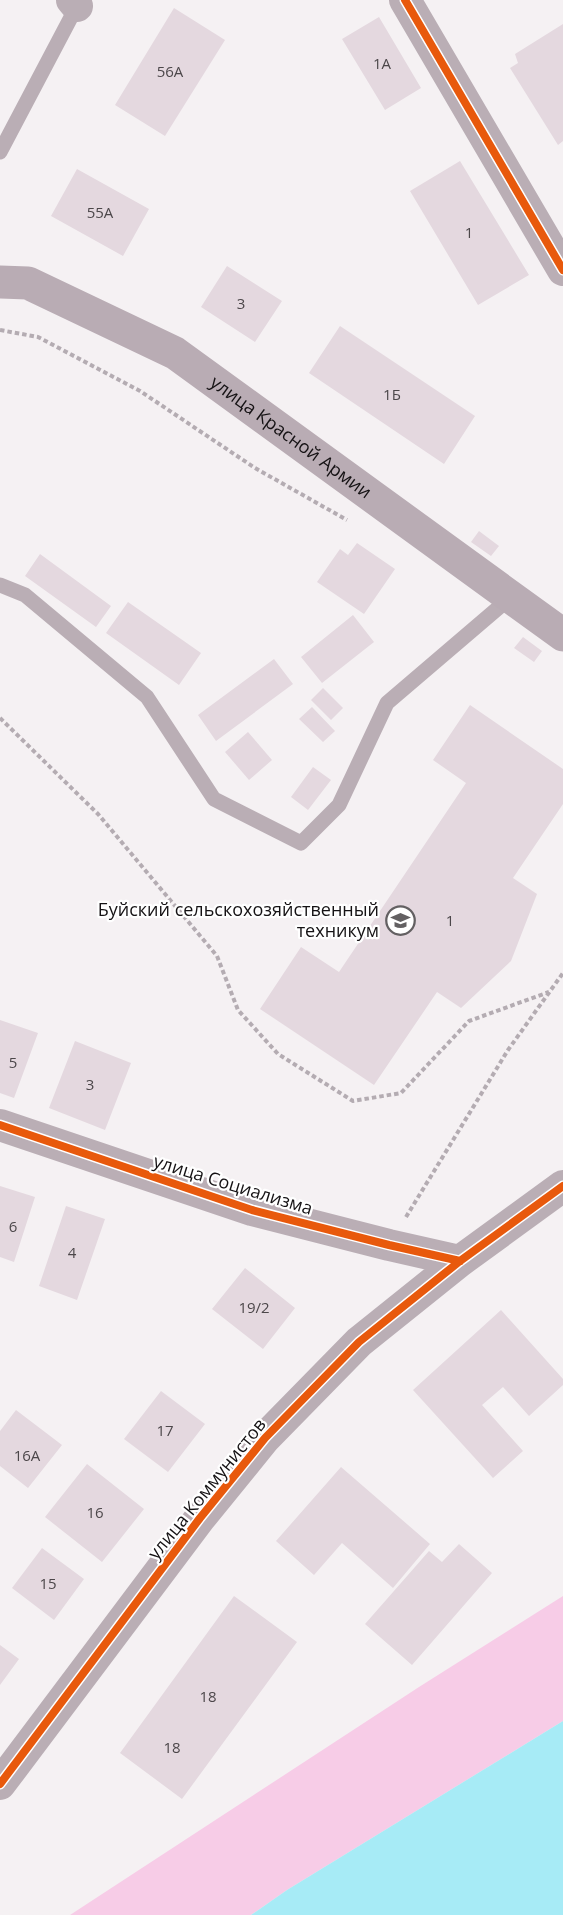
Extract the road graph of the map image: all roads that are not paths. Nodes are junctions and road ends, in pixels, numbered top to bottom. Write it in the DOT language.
graph roads {
  1 [pos="405,0"];
  2 [pos="77,1"];
  3 [pos="0,152"];
  4 [pos="563,270"];
  5 [pos="0,282"];
  6 [pos="0,585"];
  7 [pos="511,597"];
  8 [pos="563,635"];
  9 [pos="0,1125"];
  10 [pos="563,1186"];
  11 [pos="460,1261"];
  12 [pos="0,1784"];
  1 -- 4 [label="street"];
  2 -- 3 [label="lane"];
  5 -- 7 [label="main road, улица Красной Армии"];
  6 -- 7 [label="lane"];
  7 -- 8 [label="main road, улица Красной Армии"];
  9 -- 11 [label="street, улица Социализма"];
  10 -- 11 [label="street, улица Коммунистов"];
  11 -- 12 [label="street, улица Коммунистов"];
}
